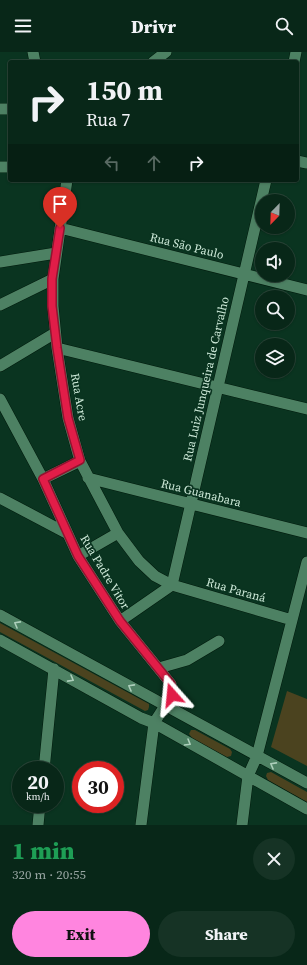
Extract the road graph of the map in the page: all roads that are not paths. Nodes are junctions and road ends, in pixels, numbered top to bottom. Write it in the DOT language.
graph roads {
  1 [pos="166,52"];
  2 [pos="156,60"];
  3 [pos="67,182"];
  4 [pos="266,182"];
  5 [pos="60,228"];
  6 [pos="56,253"];
  7 [pos="0,262"];
  8 [pos="244,274"];
  9 [pos="52,279"];
  10 [pos="307,290"];
  11 [pos="0,304"];
  12 [pos="55,333"];
  13 [pos="57,348"];
  14 [pos="0,366"];
  15 [pos="218,387"];
  16 [pos="0,399"];
  17 [pos="307,409"];
  18 [pos="80,460"];
  19 [pos="88,478"];
  20 [pos="43,479"];
  21 [pos="0,498"];
  22 [pos="190,504"];
  23 [pos="118,533"];
  24 [pos="307,533"];
  25 [pos="68,534"];
  26 [pos="78,556"];
  27 [pos="307,562"];
  28 [pos="172,585"];
  29 [pos="0,615"];
  30 [pos="292,620"];
  31 [pos="120,621"];
  32 [pos="0,640"];
  33 [pos="219,641"];
  34 [pos="159,668"];
  35 [pos="54,669"];
  36 [pos="165,705"];
  37 [pos="154,723"];
  38 [pos="257,756"];
  39 [pos="45,761"];
  40 [pos="248,776"];
  41 [pos="307,783"];
  42 [pos="307,809"];
  43 [pos="39,813"];
  44 [pos="38,825"];
  45 [pos="141,825"];
  46 [pos="242,825"];
  1 -- 2 [label="street"];
  3 -- 5 [label="street, Rua Acre"];
  4 -- 8 [label="street, Rua Luiz Junqueira de Carvalho"];
  5 -- 6 [label="street, Rua Acre"];
  5 -- 8 [label="street, Rua São Paulo"];
  6 -- 7 [label="street"];
  6 -- 9 [label="street, Rua Acre"];
  8 -- 10 [label="street, Rua São Paulo"];
  8 -- 15 [label="street, Rua Luiz Junqueira de Carvalho"];
  9 -- 11 [label="street"];
  9 -- 12 [label="street, Rua Acre"];
  12 -- 13 [label="street, Rua Acre"];
  12 -- 14 [label="street"];
  13 -- 15 [label="street"];
  13 -- 18 [label="street, Rua Acre"];
  15 -- 17 [label="street"];
  15 -- 22 [label="street, Rua Luiz Junqueira de Carvalho"];
  16 -- 20 [label="street, Rua Padre Vitor"];
  18 -- 19 [label="street, Rua Acre"];
  18 -- 20 [label="street"];
  19 -- 22 [label="street, Rua Guanabara"];
  19 -- 23 [label="street, Rua Acre"];
  20 -- 25 [label="street, Rua Padre Vitor"];
  21 -- 25 [label="street"];
  22 -- 24 [label="street, Rua Guanabara"];
  22 -- 28 [label="street, Rua Luiz Junqueira de Carvalho"];
  23 -- 26 [label="street"];
  23 -- 28 [label="street, Rua Acre"];
  25 -- 26 [label="street, Rua Padre Vitor"];
  26 -- 31 [label="street, Rua Padre Vitor"];
  27 -- 30 [label="street"];
  28 -- 30 [label="street, Rua Paraná"];
  28 -- 31 [label="street"];
  36 -- 29 [label="street, one-way"];
  30 -- 38 [label="street"];
  31 -- 34 [label="street, Rua Padre Vitor"];
  32 -- 35 [label="street"];
  33 -- 34 [label="street"];
  34 -- 36 [label="street, Rua Padre Vitor"];
  35 -- 37 [label="street, one-way"];
  35 -- 39 [label="street"];
  36 -- 37 [label="street"];
  36 -- 38 [label="street"];
  37 -- 40 [label="street, one-way"];
  37 -- 45 [label="street"];
  38 -- 40 [label="street"];
  41 -- 38 [label="street, one-way"];
  40 -- 42 [label="street"];
  40 -- 46 [label="street"];
  43 -- 44 [label="street"];
}
